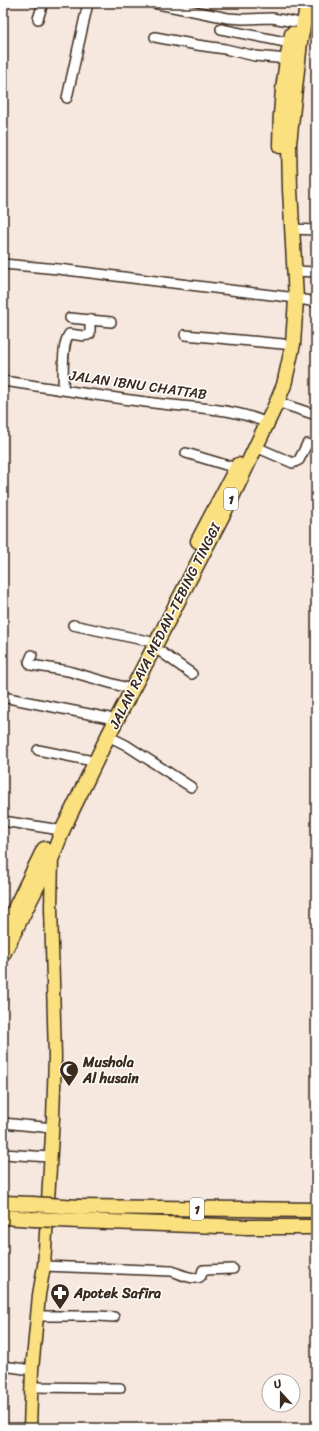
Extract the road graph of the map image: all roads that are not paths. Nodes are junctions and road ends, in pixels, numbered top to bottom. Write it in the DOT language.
graph roads {
  1 [pos="43,3"];
  2 [pos="88,3"];
  3 [pos="153,3"];
  4 [pos="300,3"];
  5 [pos="308,3"];
  6 [pos="38,20"];
  7 [pos="295,22"];
  8 [pos="222,28"];
  9 [pos="155,37"];
  10 [pos="290,43"];
  11 [pos="287,59"];
  12 [pos="67,98"];
  13 [pos="292,229"];
  14 [pos="316,230"];
  15 [pos="3,264"];
  16 [pos="295,271"];
  17 [pos="316,272"];
  18 [pos="292,298"];
  19 [pos="316,302"];
  20 [pos="70,318"];
  21 [pos="90,320"];
  22 [pos="111,322"];
  23 [pos="185,335"];
  24 [pos="283,344"];
  25 [pos="3,381"];
  26 [pos="63,390"];
  27 [pos="277,402"];
  28 [pos="316,415"];
  29 [pos="264,421"];
  30 [pos="307,444"];
  31 [pos="256,447"];
  32 [pos="186,453"];
  33 [pos="236,468"];
  34 [pos="73,625"];
  35 [pos="151,644"];
  36 [pos="32,655"];
  37 [pos="192,674"];
  38 [pos="124,687"];
  39 [pos="3,696"];
  40 [pos="109,718"];
  41 [pos="108,736"];
  42 [pos="38,750"];
  43 [pos="88,760"];
  44 [pos="191,787"];
  45 [pos="3,821"];
  46 [pos="54,829"];
  47 [pos="48,853"];
  48 [pos="46,882"];
  49 [pos="3,933"];
  50 [pos="3,954"];
  51 [pos="3,1123"];
  52 [pos="53,1128"];
  53 [pos="3,1154"];
  54 [pos="50,1157"];
  55 [pos="3,1203"];
  56 [pos="316,1210"];
  57 [pos="79,1214"];
  58 [pos="3,1217"];
  59 [pos="316,1227"];
  60 [pos="44,1266"];
  61 [pos="233,1269"];
  62 [pos="38,1316"];
  63 [pos="114,1318"];
  64 [pos="3,1366"];
  65 [pos="32,1370"];
  66 [pos="31,1386"];
  67 [pos="120,1388"];
  68 [pos="30,1428"];
  1 -- 6 [label="street"];
  2 -- 12 [label="street"];
  3 -- 7 [label="street"];
  4 -- 7 [label="highway, JALAN RAYA MEDAN-TEBING TINGGI / 1"];
  5 -- 13 [label="highway, JALAN RAYA MEDAN-TEBING TINGGI / 1"];
  7 -- 10 [label="highway, JALAN RAYA MEDAN-TEBING TINGGI / 1"];
  8 -- 10 [label="street"];
  9 -- 11 [label="street"];
  10 -- 11 [label="highway, JALAN RAYA MEDAN-TEBING TINGGI / 1"];
  11 -- 18 [label="highway, JALAN RAYA MEDAN-TEBING TINGGI / 1"];
  13 -- 14 [label="street"];
  13 -- 16 [label="highway, JALAN RAYA MEDAN-TEBING TINGGI / 1"];
  15 -- 18 [label="street"];
  16 -- 17 [label="street"];
  16 -- 18 [label="highway, JALAN RAYA MEDAN-TEBING TINGGI / 1"];
  18 -- 19 [label="street"];
  18 -- 24 [label="highway, JALAN RAYA MEDAN-TEBING TINGGI / 1"];
  18 -- 27 [label="highway, JALAN RAYA MEDAN-TEBING TINGGI / 1"];
  20 -- 21 [label="street"];
  21 -- 22 [label="street"];
  21 -- 26 [label="street"];
  23 -- 24 [label="street"];
  24 -- 29 [label="highway, JALAN RAYA MEDAN-TEBING TINGGI / 1"];
  25 -- 26 [label="street, JALAN IBNU CHATTAB"];
  26 -- 29 [label="street, JALAN IBNU CHATTAB"];
  27 -- 28 [label="street"];
  27 -- 29 [label="highway, JALAN RAYA MEDAN-TEBING TINGGI / 1"];
  29 -- 31 [label="highway, JALAN RAYA MEDAN-TEBING TINGGI / 1"];
  29 -- 33 [label="highway, JALAN RAYA MEDAN-TEBING TINGGI / 1"];
  30 -- 31 [label="street"];
  31 -- 35 [label="highway, JALAN RAYA MEDAN-TEBING TINGGI / 1"];
  32 -- 33 [label="street"];
  33 -- 35 [label="highway, JALAN RAYA MEDAN-TEBING TINGGI / 1"];
  34 -- 35 [label="street"];
  35 -- 37 [label="street"];
  35 -- 38 [label="highway, JALAN RAYA MEDAN-TEBING TINGGI / 1"];
  35 -- 41 [label="highway, JALAN RAYA MEDAN-TEBING TINGGI / 1"];
  36 -- 38 [label="street"];
  38 -- 40 [label="highway, JALAN RAYA MEDAN-TEBING TINGGI / 1"];
  39 -- 40 [label="street"];
  40 -- 43 [label="highway, JALAN RAYA MEDAN-TEBING TINGGI / 1"];
  41 -- 44 [label="street"];
  41 -- 47 [label="highway, JALAN RAYA MEDAN-TEBING TINGGI / 1"];
  42 -- 43 [label="street"];
  43 -- 46 [label="highway, JALAN RAYA MEDAN-TEBING TINGGI / 1"];
  45 -- 46 [label="street"];
  46 -- 47 [label="highway, JALAN RAYA MEDAN-TEBING TINGGI / 1"];
  47 -- 48 [label="highway, JALAN RAYA MEDAN-TEBING TINGGI / 1"];
  47 -- 49 [label="highway, JALAN RAYA MEDAN-TEBING TINGGI / 1"];
  48 -- 50 [label="highway, JALAN RAYA MEDAN-TEBING TINGGI / 1"];
  48 -- 52 [label="main road"];
  51 -- 52 [label="street"];
  52 -- 54 [label="main road"];
  53 -- 54 [label="street"];
  54 -- 60 [label="main road"];
  55 -- 57 [label="highway, 1, bridge"];
  56 -- 57 [label="highway, 1"];
  57 -- 58 [label="highway, 1, bridge"];
  57 -- 59 [label="highway, 1"];
  60 -- 61 [label="street"];
  60 -- 62 [label="main road"];
  62 -- 63 [label="street"];
  62 -- 65 [label="main road"];
  64 -- 65 [label="street"];
  65 -- 66 [label="main road"];
  66 -- 67 [label="street"];
  66 -- 68 [label="main road"];
}
